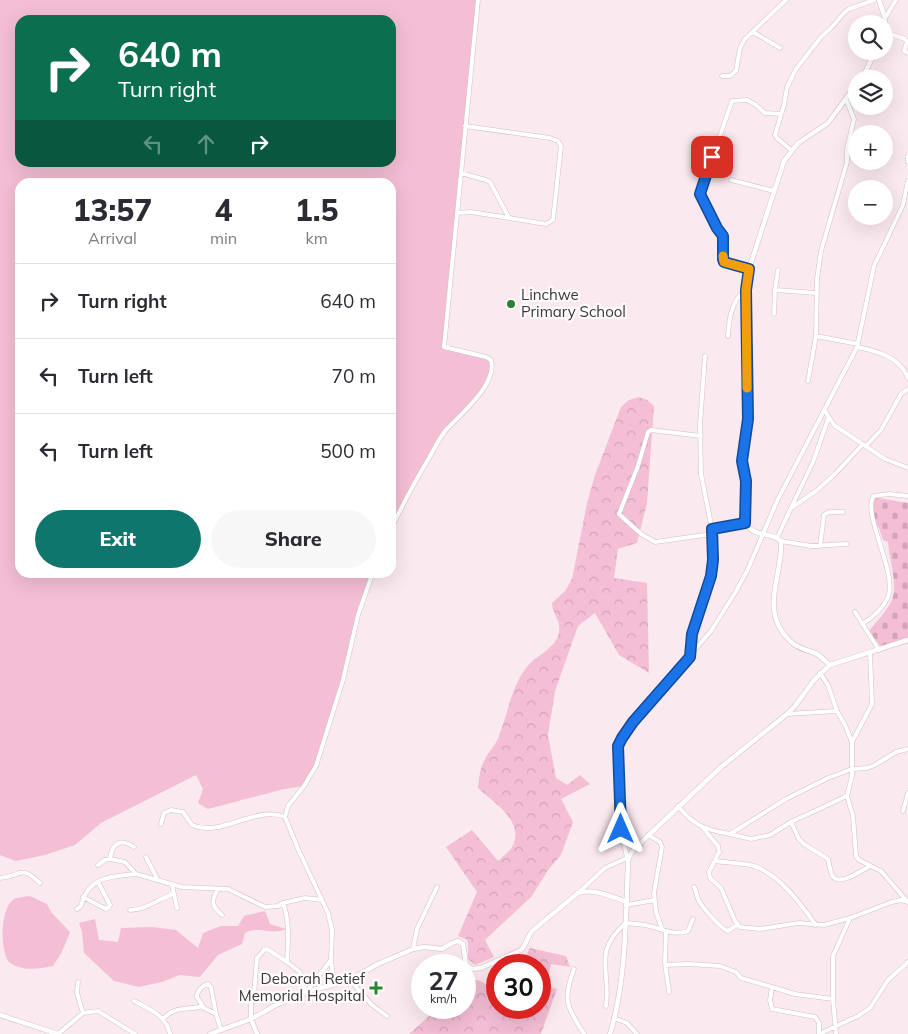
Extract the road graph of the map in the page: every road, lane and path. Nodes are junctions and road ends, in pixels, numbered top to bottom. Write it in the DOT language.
graph roads {
  1 [pos="478,0"];
  2 [pos="786,0"];
  3 [pos="874,0"];
  4 [pos="879,0"];
  5 [pos="896,0"];
  6 [pos="884,15"];
  7 [pos="887,15"];
  8 [pos="753,32"];
  9 [pos="893,34"];
  10 [pos="780,48"];
  11 [pos="908,53"];
  12 [pos="722,76"];
  13 [pos="848,96"];
  14 [pos="846,99"];
  15 [pos="781,114"];
  16 [pos="465,126"];
  17 [pos="791,150"];
  18 [pos="908,156"];
  19 [pos="908,162"];
  20 [pos="461,173"];
  21 [pos="730,180"];
  22 [pos="908,181"];
  23 [pos="774,190"];
  24 [pos="906,206"];
  25 [pos="457,214"];
  26 [pos="509,218"];
  27 [pos="749,269"];
  28 [pos="778,270"];
  29 [pos="746,290"];
  30 [pos="775,290"];
  31 [pos="816,293"];
  32 [pos="774,314"];
  33 [pos="728,336"];
  34 [pos="816,336"];
  35 [pos="857,346"];
  36 [pos="705,356"];
  37 [pos="902,366"];
  38 [pos="908,366"];
  39 [pos="908,378"];
  40 [pos="808,381"];
  41 [pos="908,389"];
  42 [pos="825,411"];
  43 [pos="828,419"];
  44 [pos="701,436"];
  45 [pos="864,445"];
  46 [pos="908,468"];
  47 [pos="908,496"];
  48 [pos="792,508"];
  49 [pos="843,512"];
  50 [pos="396,518"];
  51 [pos="745,523"];
  52 [pos="712,531"];
  53 [pos="763,535"];
  54 [pos="779,540"];
  55 [pos="847,544"];
  56 [pos="820,546"];
  57 [pos="371,578"];
  58 [pos="855,612"];
  59 [pos="862,624"];
  60 [pos="908,640"];
  61 [pos="880,650"];
  62 [pos="870,653"];
  63 [pos="690,657"];
  64 [pos="830,665"];
  65 [pos="820,673"];
  66 [pos="837,711"];
  67 [pos="787,714"];
  68 [pos="852,742"];
  69 [pos="907,748"];
  70 [pos="852,769"];
  71 [pos="908,793"];
  72 [pos="847,796"];
  73 [pos="678,806"];
  74 [pos="903,811"];
  75 [pos="285,817"];
  76 [pos="791,822"];
  77 [pos="161,824"];
  78 [pos="703,828"];
  79 [pos="648,834"];
  80 [pos="730,834"];
  81 [pos="134,847"];
  82 [pos="146,857"];
  83 [pos="110,859"];
  84 [pos="628,860"];
  85 [pos="715,861"];
  86 [pos="98,865"];
  87 [pos="870,866"];
  88 [pos="136,874"];
  89 [pos="0,878"];
  90 [pos="158,880"];
  91 [pos="98,882"];
  92 [pos="40,883"];
  93 [pos="172,885"];
  94 [pos="437,887"];
  95 [pos="694,887"];
  96 [pos="218,889"];
  97 [pos="578,893"];
  98 [pos="174,894"];
  99 [pos="83,897"];
  100 [pos="322,900"];
  101 [pos="655,900"];
  102 [pos="907,902"];
  103 [pos="283,903"];
  104 [pos="626,904"];
  105 [pos="177,908"];
  106 [pos="77,909"];
  107 [pos="130,910"];
  108 [pos="222,915"];
  109 [pos="850,918"];
  110 [pos="693,920"];
  111 [pos="626,923"];
  112 [pos="737,925"];
  113 [pos="816,925"];
  114 [pos="664,930"];
  115 [pos="413,949"];
  116 [pos="331,960"];
  117 [pos="288,962"];
  118 [pos="908,962"];
  119 [pos="666,966"];
  120 [pos="574,969"];
  121 [pos="350,980"];
  122 [pos="78,982"];
  123 [pos="334,984"];
  124 [pos="772,987"];
  125 [pos="306,992"];
  126 [pos="669,992"];
  127 [pos="833,999"];
  128 [pos="134,1001"];
  129 [pos="203,1006"];
  130 [pos="606,1006"];
  131 [pos="83,1013"];
  132 [pos="216,1014"];
  133 [pos="0,1015"];
  134 [pos="387,1016"];
  135 [pos="614,1018"];
  136 [pos="163,1019"];
  137 [pos="251,1019"];
  138 [pos="834,1026"];
  139 [pos="222,1030"];
  140 [pos="58,1034"];
  141 [pos="135,1034"];
  142 [pos="170,1034"];
  143 [pos="210,1034"];
  144 [pos="257,1034"];
  145 [pos="584,1034"];
  146 [pos="610,1034"];
  147 [pos="637,1034"];
  148 [pos="819,1034"];
  149 [pos="836,1034"];
  1 -- 16 [label="street"];
  2 -- 8 [label="street"];
  3 -- 15 [label="street"];
  4 -- 6 [label="street"];
  5 -- 7 [label="street"];
  8 -- 10 [label="street"];
  8 -- 12 [label="street"];
  9 -- 11 [label="street"];
  13 -- 14 [label="street"];
  14 -- 17 [label="street"];
  14 -- 31 [label="street"];
  15 -- 17 [label="street"];
  15 -- 27 [label="street"];
  16 -- 20 [label="street"];
  16 -- 26 [label="street"];
  17 -- 23 [label="street"];
  18 -- 19 [label="street"];
  20 -- 25 [label="street"];
  20 -- 26 [label="street"];
  21 -- 23 [label="street"];
  22 -- 24 [label="street"];
  23 -- 27 [label="street"];
  24 -- 35 [label="street"];
  25 -- 26 [label="street"];
  25 -- 50 [label="street"];
  27 -- 29 [label="street"];
  28 -- 30 [label="street"];
  29 -- 33 [label="street"];
  29 -- 51 [label="street"];
  30 -- 31 [label="street"];
  30 -- 32 [label="street"];
  31 -- 34 [label="street"];
  34 -- 35 [label="street"];
  34 -- 40 [label="street"];
  35 -- 37 [label="street"];
  35 -- 42 [label="street"];
  36 -- 44 [label="street"];
  37 -- 38 [label="street"];
  37 -- 39 [label="street"];
  41 -- 45 [label="street"];
  42 -- 43 [label="street"];
  42 -- 53 [label="street"];
  43 -- 45 [label="street"];
  43 -- 48 [label="street"];
  44 -- 52 [label="street"];
  44 -- 52 [label="street"];
  45 -- 46 [label="street"];
  45 -- 48 [label="street"];
  47 -- 59 [label="street"];
  48 -- 54 [label="street"];
  49 -- 56 [label="street"];
  51 -- 52 [label="street"];
  51 -- 53 [label="street"];
  52 -- 63 [label="street"];
  53 -- 54 [label="street"];
  53 -- 63 [label="street"];
  54 -- 56 [label="street"];
  54 -- 64 [label="street"];
  55 -- 56 [label="street"];
  57 -- 75 [label="street"];
  58 -- 59 [label="street"];
  59 -- 61 [label="street"];
  60 -- 61 [label="street"];
  61 -- 62 [label="street"];
  62 -- 64 [label="street"];
  62 -- 68 [label="street"];
  63 -- 84 [label="street"];
  64 -- 65 [label="street"];
  65 -- 66 [label="street"];
  65 -- 67 [label="street"];
  66 -- 67 [label="street"];
  66 -- 68 [label="street"];
  67 -- 73 [label="street"];
  68 -- 70 [label="street"];
  69 -- 70 [label="street"];
  70 -- 72 [label="street"];
  70 -- 80 [label="street"];
  71 -- 74 [label="street"];
  72 -- 76 [label="street"];
  72 -- 87 [label="street"];
  73 -- 78 [label="street"];
  73 -- 79 [label="street"];
  75 -- 77 [label="street"];
  75 -- 100 [label="street"];
  76 -- 80 [label="street"];
  76 -- 87 [label="street"];
  78 -- 80 [label="street"];
  78 -- 85 [label="street"];
  79 -- 84 [label="street"];
  79 -- 101 [label="street"];
  81 -- 83 [label="street"];
  82 -- 90 [label="street"];
  83 -- 86 [label="street"];
  83 -- 88 [label="street"];
  84 -- 97 [label="street"];
  84 -- 104 [label="street"];
  85 -- 112 [label="street"];
  85 -- 113 [label="street"];
  87 -- 102 [label="street"];
  88 -- 90 [label="street"];
  88 -- 91 [label="street"];
  89 -- 92 [label="street"];
  90 -- 93 [label="street"];
  91 -- 99 [label="street"];
  91 -- 99 [label="street"];
  93 -- 96 [label="street"];
  93 -- 98 [label="street"];
  94 -- 115 [label="street"];
  95 -- 112 [label="street"];
  96 -- 103 [label="street"];
  96 -- 108 [label="street"];
  97 -- 104 [label="street"];
  97 -- 115 [label="street"];
  98 -- 105 [label="street"];
  98 -- 107 [label="street"];
  99 -- 106 [label="street"];
  100 -- 103 [label="street"];
  100 -- 116 [label="street"];
  101 -- 104 [label="street"];
  101 -- 114 [label="street"];
  102 -- 109 [label="street"];
  103 -- 117 [label="street"];
  104 -- 111 [label="street"];
  109 -- 113 [label="street"];
  109 -- 127 [label="street"];
  110 -- 114 [label="street"];
  111 -- 114 [label="street"];
  111 -- 130 [label="street"];
  111 -- 135 [label="street"];
  112 -- 113 [label="street"];
  114 -- 119 [label="street"];
  115 -- 121 [label="street"];
  116 -- 123 [label="street"];
  116 -- 125 [label="street"];
  117 -- 125 [label="street"];
  117 -- 137 [label="street"];
  118 -- 138 [label="street"];
  119 -- 124 [label="street"];
  119 -- 126 [label="street"];
  120 -- 145 [label="street"];
  121 -- 123 [label="street"];
  121 -- 134 [label="street"];
  122 -- 131 [label="street"];
  123 -- 125 [label="street"];
  124 -- 127 [label="street"];
  124 -- 148 [label="street"];
  125 -- 137 [label="street"];
  127 -- 138 [label="street"];
  128 -- 136 [label="street"];
  129 -- 132 [label="street"];
  129 -- 132 [label="street"];
  129 -- 136 [label="street"];
  131 -- 140 [label="street"];
  131 -- 141 [label="street"];
  132 -- 139 [label="street"];
  133 -- 140 [label="street"];
  135 -- 146 [label="street"];
  135 -- 147 [label="street"];
  136 -- 142 [label="street"];
  137 -- 139 [label="street"];
  137 -- 144 [label="street"];
  138 -- 148 [label="street"];
  138 -- 149 [label="street"];
  139 -- 143 [label="street"];
}
